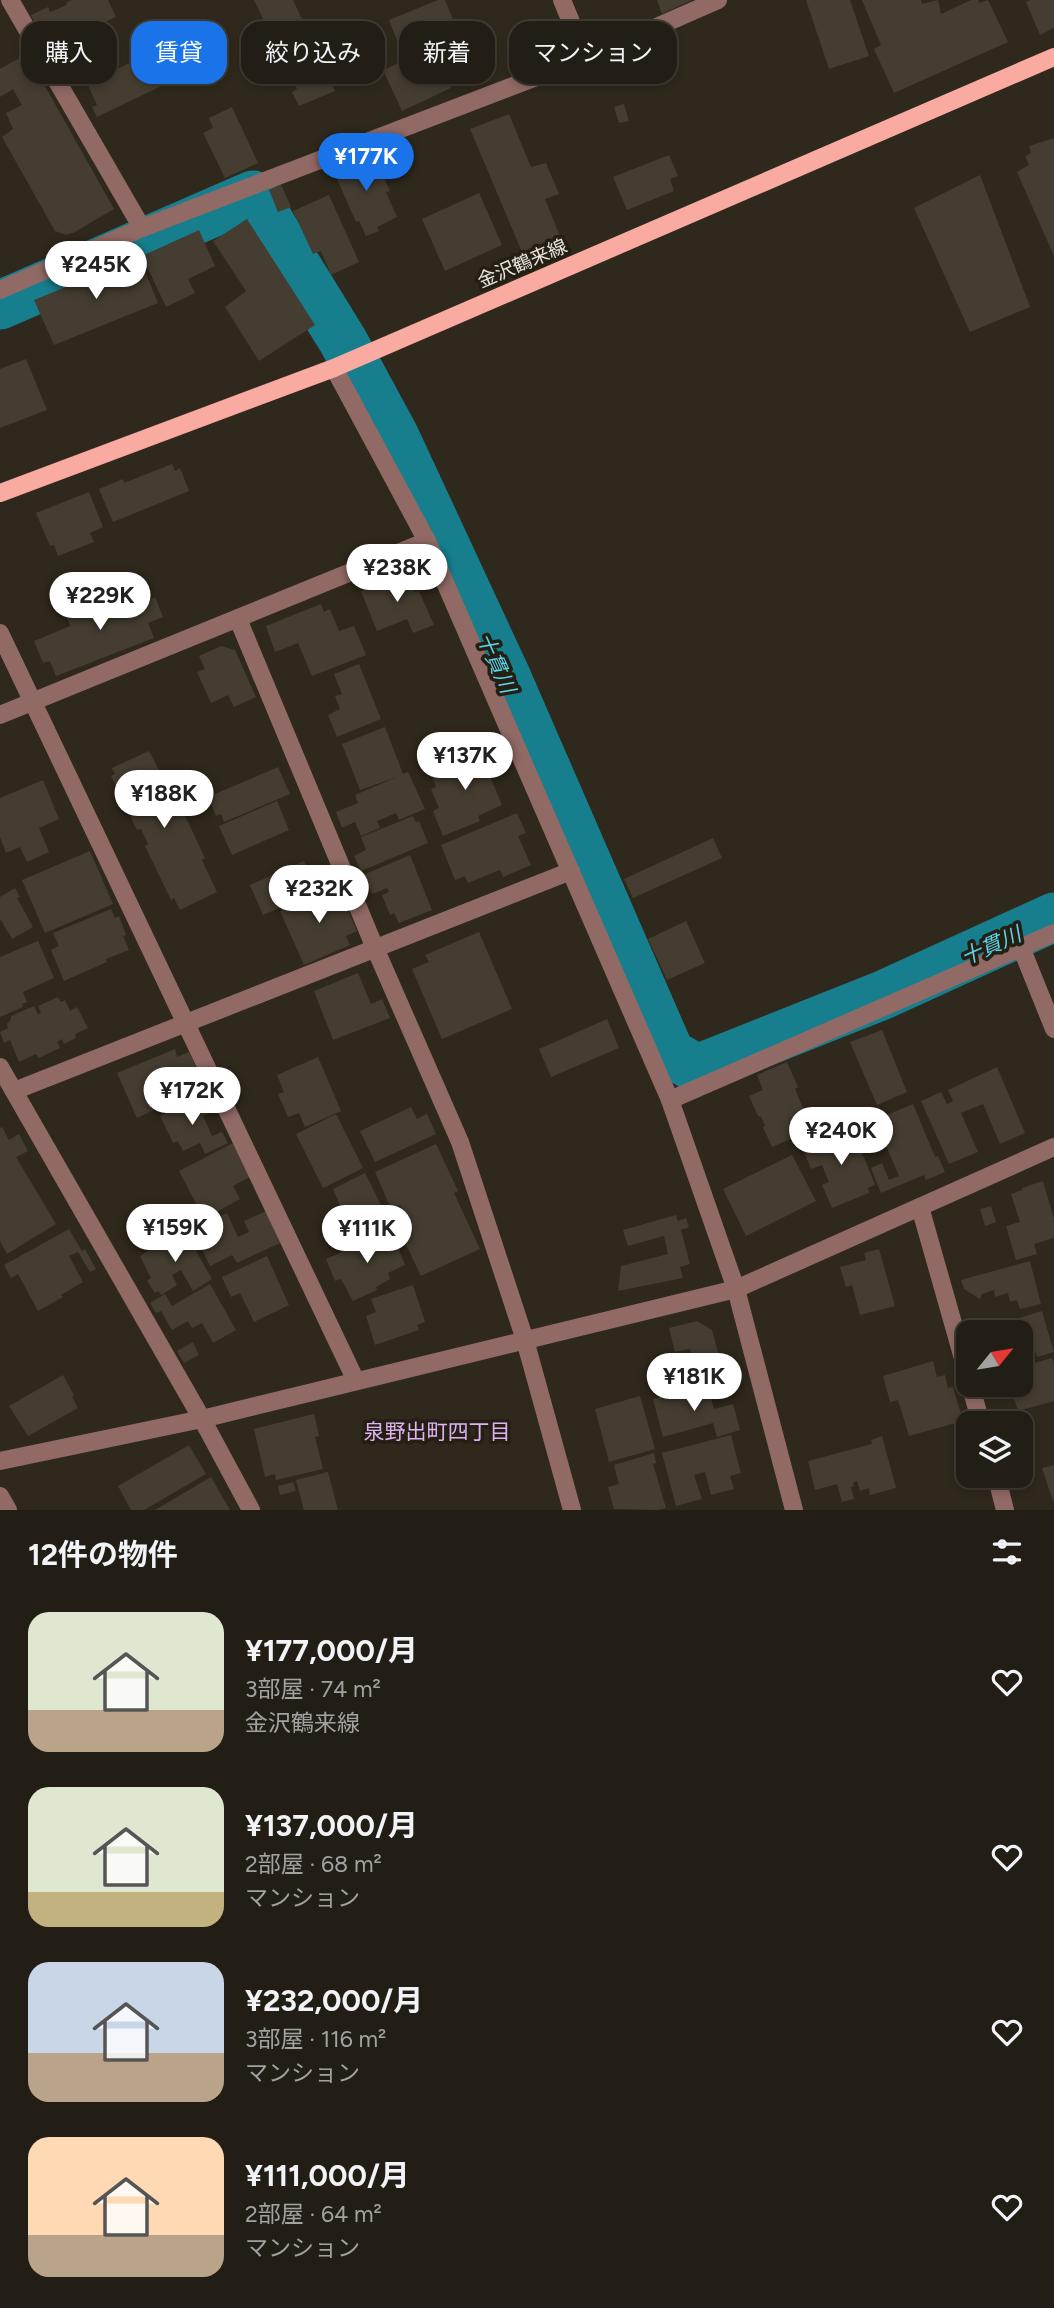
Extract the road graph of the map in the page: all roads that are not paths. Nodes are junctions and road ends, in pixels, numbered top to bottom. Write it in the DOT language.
graph roads {
  1 [pos="10,0"];
  2 [pos="562,0"];
  3 [pos="718,0"];
  4 [pos="571,21"];
  5 [pos="670,21"];
  6 [pos="1054,57"];
  7 [pos="518,84"];
  8 [pos="142,228"];
  9 [pos="0,290"];
  10 [pos="348,361"];
  11 [pos="0,493"];
  12 [pos="427,541"];
  13 [pos="238,619"];
  14 [pos="0,633"];
  15 [pos="33,702"];
  16 [pos="0,715"];
  17 [pos="571,871"];
  18 [pos="1054,933"];
  19 [pos="1021,947"];
  20 [pos="375,948"];
  21 [pos="186,1023"];
  22 [pos="1054,1029"];
  23 [pos="0,1067"];
  24 [pos="14,1091"];
  25 [pos="670,1100"];
  26 [pos="1054,1147"];
  27 [pos="920,1207"];
  28 [pos="736,1289"];
  29 [pos="956,1334"];
  30 [pos="525,1340"];
  31 [pos="356,1381"];
  32 [pos="202,1419"];
  33 [pos="0,1461"];
  34 [pos="999,1488"];
  35 [pos="0,1496"];
  36 [pos="8,1510"];
  37 [pos="251,1510"];
  38 [pos="572,1510"];
  39 [pos="794,1510"];
  40 [pos="1005,1510"];
  1 -- 8 [label="street"];
  2 -- 4 [label="street"];
  3 -- 5 [label="street"];
  6 -- 10 [label="main road, 金沢鶴来線"];
  7 -- 8 [label="street"];
  8 -- 9 [label="street"];
  10 -- 11 [label="main road, 金沢鶴来線"];
  10 -- 12 [label="street"];
  12 -- 13 [label="street"];
  12 -- 17 [label="street"];
  13 -- 15 [label="street"];
  13 -- 20 [label="street"];
  14 -- 15 [label="street"];
  15 -- 16 [label="street"];
  15 -- 21 [label="street"];
  17 -- 20 [label="street"];
  17 -- 25 [label="street"];
  18 -- 19 [label="street"];
  19 -- 22 [label="street"];
  19 -- 25 [label="street"];
  20 -- 21 [label="street"];
  20 -- 30 [label="street"];
  21 -- 24 [label="street"];
  21 -- 31 [label="street"];
  23 -- 24 [label="street"];
  24 -- 32 [label="street"];
  25 -- 28 [label="street"];
  26 -- 27 [label="street"];
  27 -- 28 [label="street"];
  27 -- 29 [label="street"];
  28 -- 30 [label="street"];
  28 -- 39 [label="street"];
  30 -- 31 [label="street"];
  30 -- 38 [label="street"];
  31 -- 32 [label="street"];
  32 -- 33 [label="street"];
  32 -- 37 [label="street"];
  34 -- 40 [label="street"];
  35 -- 36 [label="street"];
}
